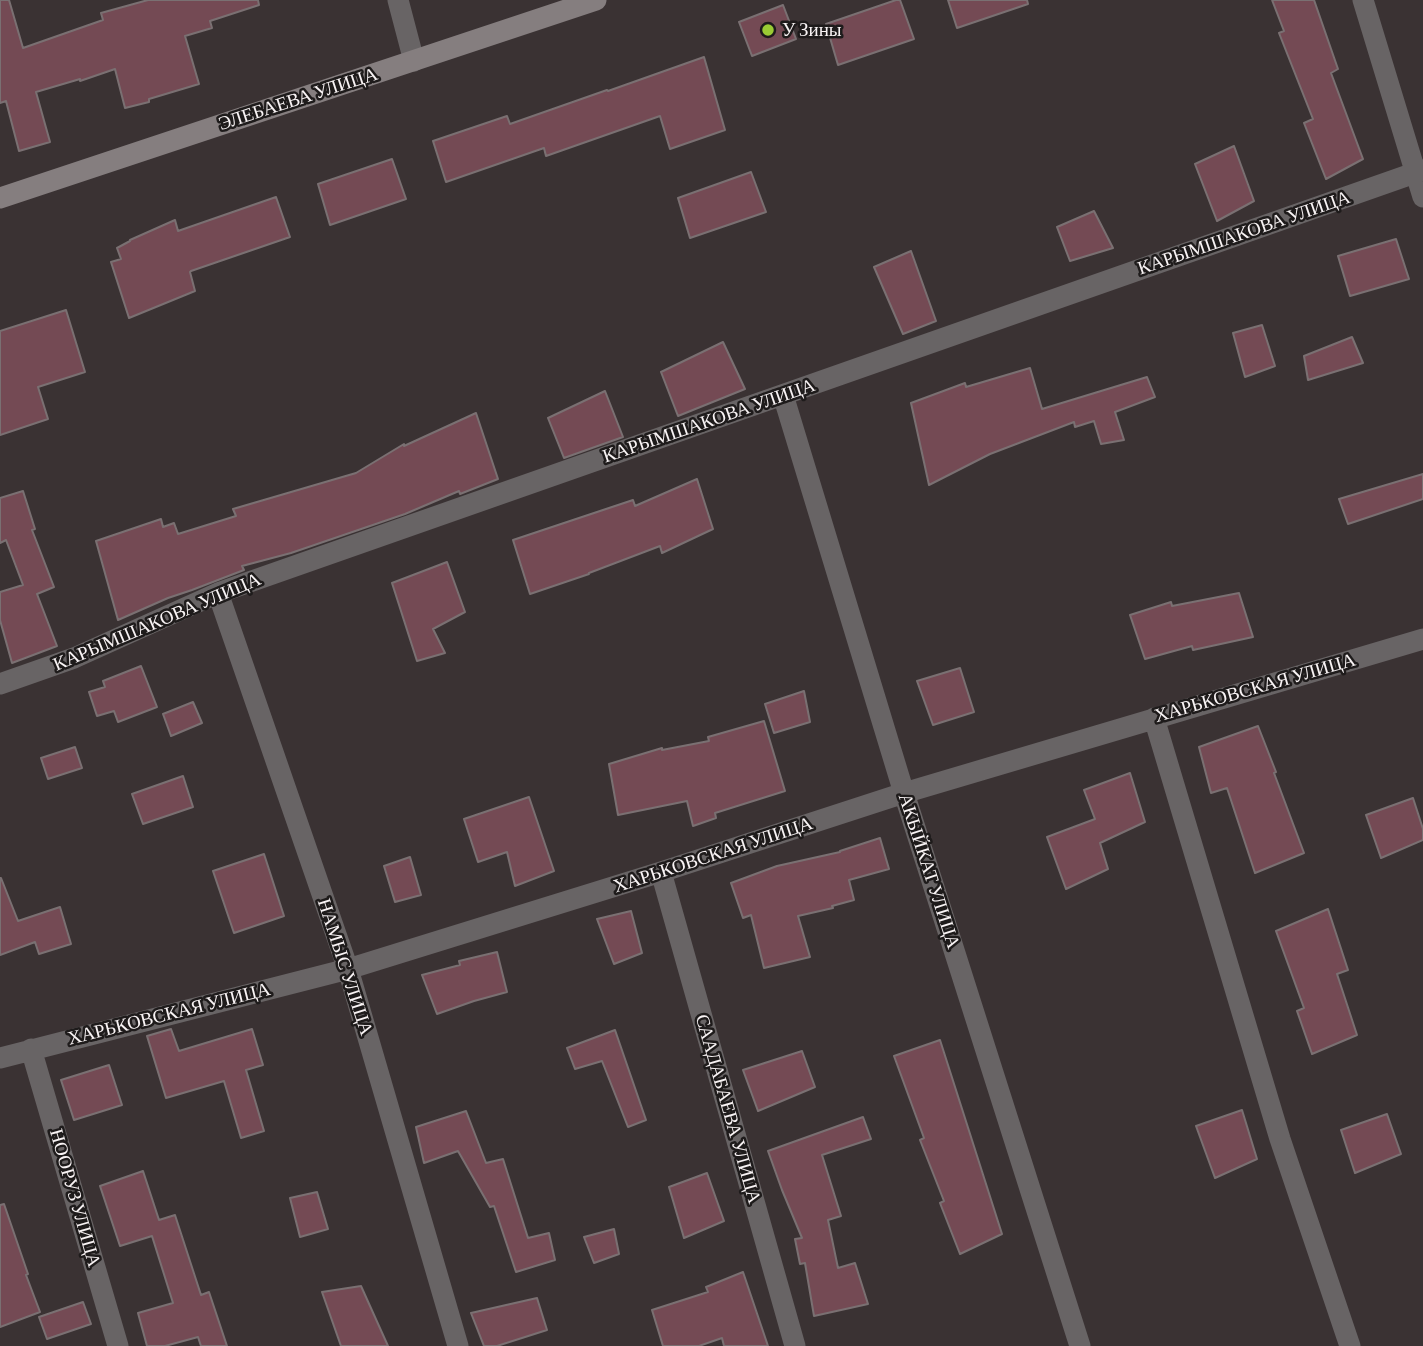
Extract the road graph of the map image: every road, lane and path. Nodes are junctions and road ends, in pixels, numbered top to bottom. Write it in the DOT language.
graph roads {
  1 [pos="398,0"];
  2 [pos="596,0"];
  3 [pos="1363,0"];
  4 [pos="414,61"];
  5 [pos="1419,172"];
  6 [pos="1423,197"];
  7 [pos="0,198"];
  8 [pos="783,395"];
  9 [pos="218,593"];
  10 [pos="1423,639"];
  11 [pos="0,684"];
  12 [pos="1154,718"];
  13 [pos="904,793"];
  14 [pos="661,872"];
  15 [pos="348,969"];
  16 [pos="31,1049"];
  17 [pos="0,1058"];
  18 [pos="118,1346"];
  19 [pos="458,1346"];
  20 [pos="795,1346"];
  21 [pos="1080,1346"];
  22 [pos="1350,1346"];
  1 -- 4 [label="street"];
  2 -- 4 [label="street, ЭЛЕБАЕВА УЛИЦА"];
  3 -- 5 [label="street"];
  4 -- 7 [label="street, ЭЛЕБАЕВА УЛИЦА"];
  5 -- 6 [label="street"];
  5 -- 8 [label="street, КАРЫМШАКОВА УЛИЦА"];
  8 -- 9 [label="street, КАРЫМШАКОВА УЛИЦА"];
  8 -- 13 [label="street, АКЫЙКАТ УЛИЦА"];
  9 -- 11 [label="street, КАРЫМШАКОВА УЛИЦА"];
  9 -- 15 [label="street, НАМЫС УЛИЦА"];
  10 -- 12 [label="street, ХАРЬКОВСКАЯ УЛИЦА"];
  12 -- 13 [label="street, ХАРЬКОВСКАЯ УЛИЦА"];
  12 -- 22 [label="street"];
  13 -- 14 [label="street, ХАРЬКОВСКАЯ УЛИЦА"];
  13 -- 21 [label="street, АКЫЙКАТ УЛИЦА"];
  14 -- 15 [label="street, ХАРЬКОВСКАЯ УЛИЦА"];
  14 -- 20 [label="street, СААДАБАЕВА УЛИЦА"];
  15 -- 16 [label="street, ХАРЬКОВСКАЯ УЛИЦА"];
  15 -- 19 [label="street, НАМЫС УЛИЦА"];
  16 -- 17 [label="street, ХАРЬКОВСКАЯ УЛИЦА"];
  16 -- 18 [label="street, НООРУЗ УЛИЦА"];
}
